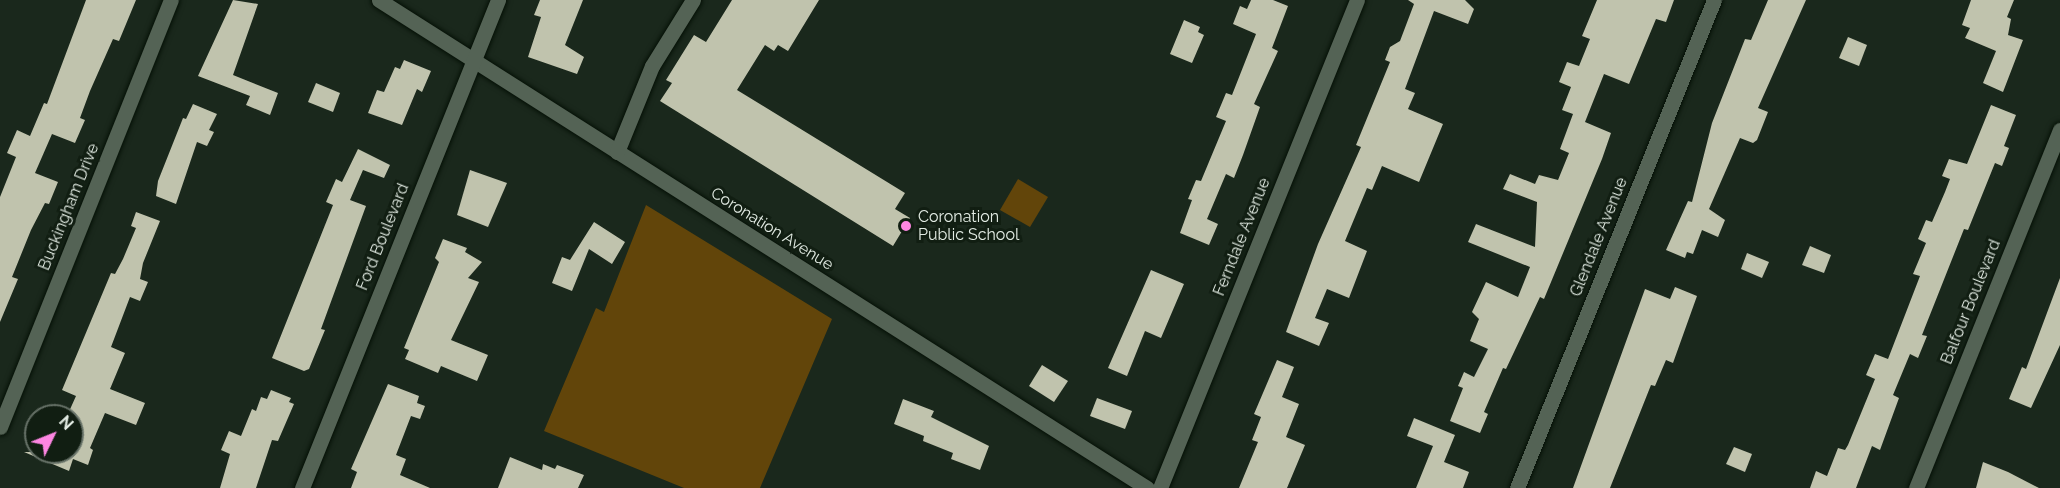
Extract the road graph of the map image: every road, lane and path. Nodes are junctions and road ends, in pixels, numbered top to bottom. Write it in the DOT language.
graph roads {
  1 [pos="171,0"];
  2 [pos="379,0"];
  3 [pos="498,0"];
  4 [pos="693,0"];
  5 [pos="1357,0"];
  6 [pos="1714,0"];
  7 [pos="473,60"];
  8 [pos="2060,130"];
  9 [pos="617,152"];
  10 [pos="0,427"];
  11 [pos="302,488"];
  12 [pos="1147,488"];
  13 [pos="1160,488"];
  14 [pos="1517,488"];
  15 [pos="1916,488"];
  1 -- 10 [label="street, Buckingham Drive"];
  2 -- 7 [label="street, Coronation Avenue"];
  3 -- 7 [label="street, Ford Boulevard"];
  4 -- 9 [label="street"];
  5 -- 13 [label="street, Ferndale Avenue"];
  6 -- 14 [label="street, Glendale Avenue"];
  7 -- 9 [label="street, Coronation Avenue"];
  7 -- 11 [label="street, Ford Boulevard"];
  8 -- 15 [label="street, Balfour Boulevard"];
  9 -- 12 [label="street, Coronation Avenue"];
}
